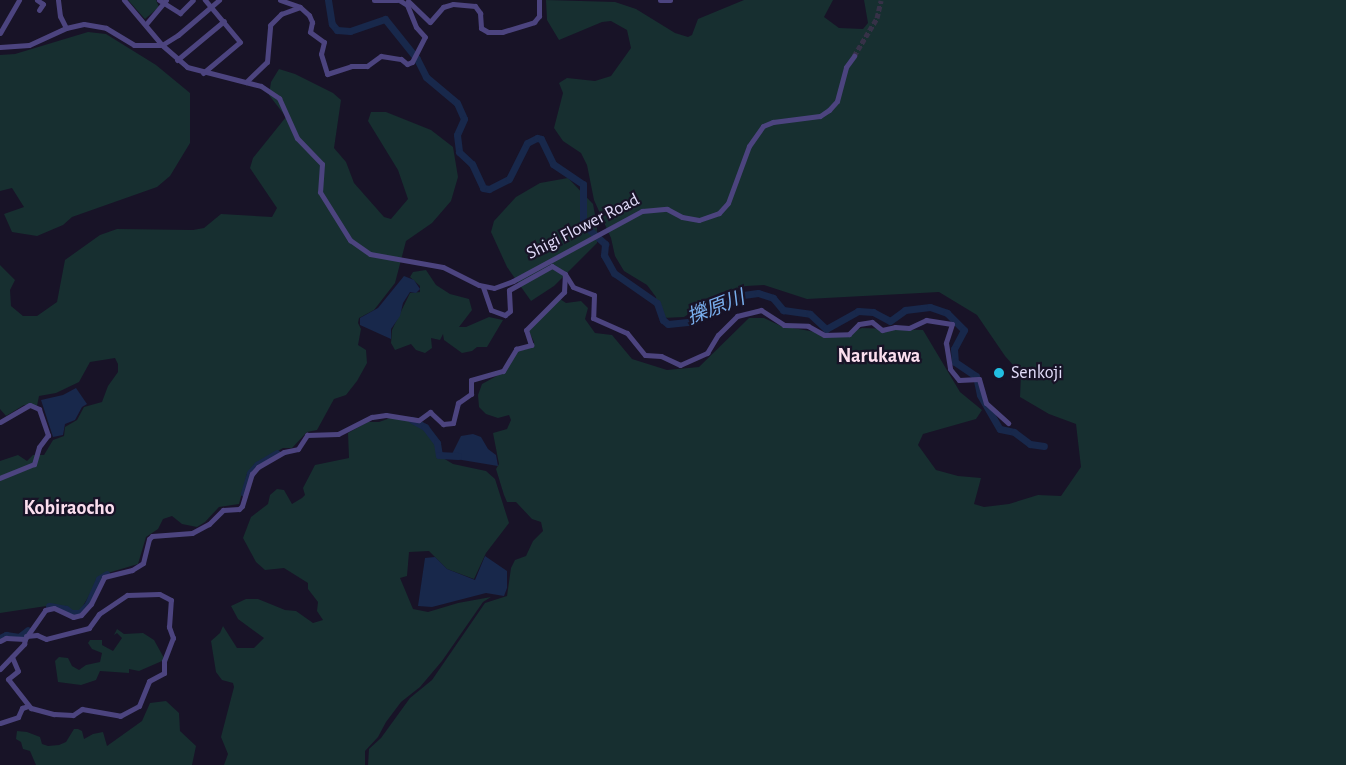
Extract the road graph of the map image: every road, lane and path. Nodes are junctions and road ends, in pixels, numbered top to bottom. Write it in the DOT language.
graph roads {
  1 [pos="19,0"];
  2 [pos="37,0"];
  3 [pos="58,0"];
  4 [pos="124,0"];
  5 [pos="193,0"];
  6 [pos="205,0"];
  7 [pos="219,0"];
  8 [pos="280,0"];
  9 [pos="374,0"];
  10 [pos="398,0"];
  11 [pos="407,0"];
  12 [pos="539,0"];
  13 [pos="660,0"];
  14 [pos="670,0"];
  15 [pos="163,1"];
  16 [pos="211,7"];
  17 [pos="300,7"];
  18 [pos="39,10"];
  19 [pos="0,15"];
  20 [pos="8,19"];
  21 [pos="224,21"];
  22 [pos="146,24"];
  23 [pos="66,28"];
  24 [pos="0,33"];
  25 [pos="162,45"];
  26 [pos="0,47"];
  27 [pos="854,56"];
  28 [pos="177,60"];
  29 [pos="203,73"];
  30 [pos="246,82"];
  31 [pos="565,274"];
  32 [pos="483,287"];
  33 [pos="0,413"];
  34 [pos="0,422"];
  35 [pos="1008,423"];
  36 [pos="0,478"];
  37 [pos="26,638"];
  38 [pos="0,641"];
  39 [pos="12,657"];
  40 [pos="0,669"];
  41 [pos="28,706"];
  42 [pos="0,723"];
  1 -- 20 [label="street"];
  2 -- 18 [label="street"];
  3 -- 23 [label="street"];
  4 -- 22 [label="street"];
  5 -- 15 [label="street"];
  6 -- 16 [label="street"];
  7 -- 16 [label="street"];
  8 -- 17 [label="street"];
  9 -- 10 [label="street"];
  10 -- 17 [label="street"];
  11 -- 12 [label="street"];
  13 -- 14 [label="street"];
  15 -- 22 [label="street"];
  16 -- 21 [label="street"];
  16 -- 25 [label="street"];
  17 -- 30 [label="street"];
  19 -- 20 [label="street"];
  20 -- 24 [label="street"];
  21 -- 28 [label="street"];
  21 -- 29 [label="street"];
  22 -- 25 [label="street"];
  23 -- 25 [label="street"];
  23 -- 26 [label="street"];
  25 -- 28 [label="street"];
  27 -- 32 [label="street, Shigi Flower Road"];
  28 -- 29 [label="street"];
  29 -- 30 [label="street"];
  30 -- 32 [label="street"];
  31 -- 32 [label="street"];
  31 -- 35 [label="street"];
  31 -- 37 [label="street"];
  33 -- 34 [label="street"];
  34 -- 36 [label="street"];
  37 -- 38 [label="street"];
  37 -- 39 [label="street"];
  37 -- 41 [label="street"];
  39 -- 40 [label="street"];
  39 -- 41 [label="street"];
  41 -- 42 [label="street"];
}
